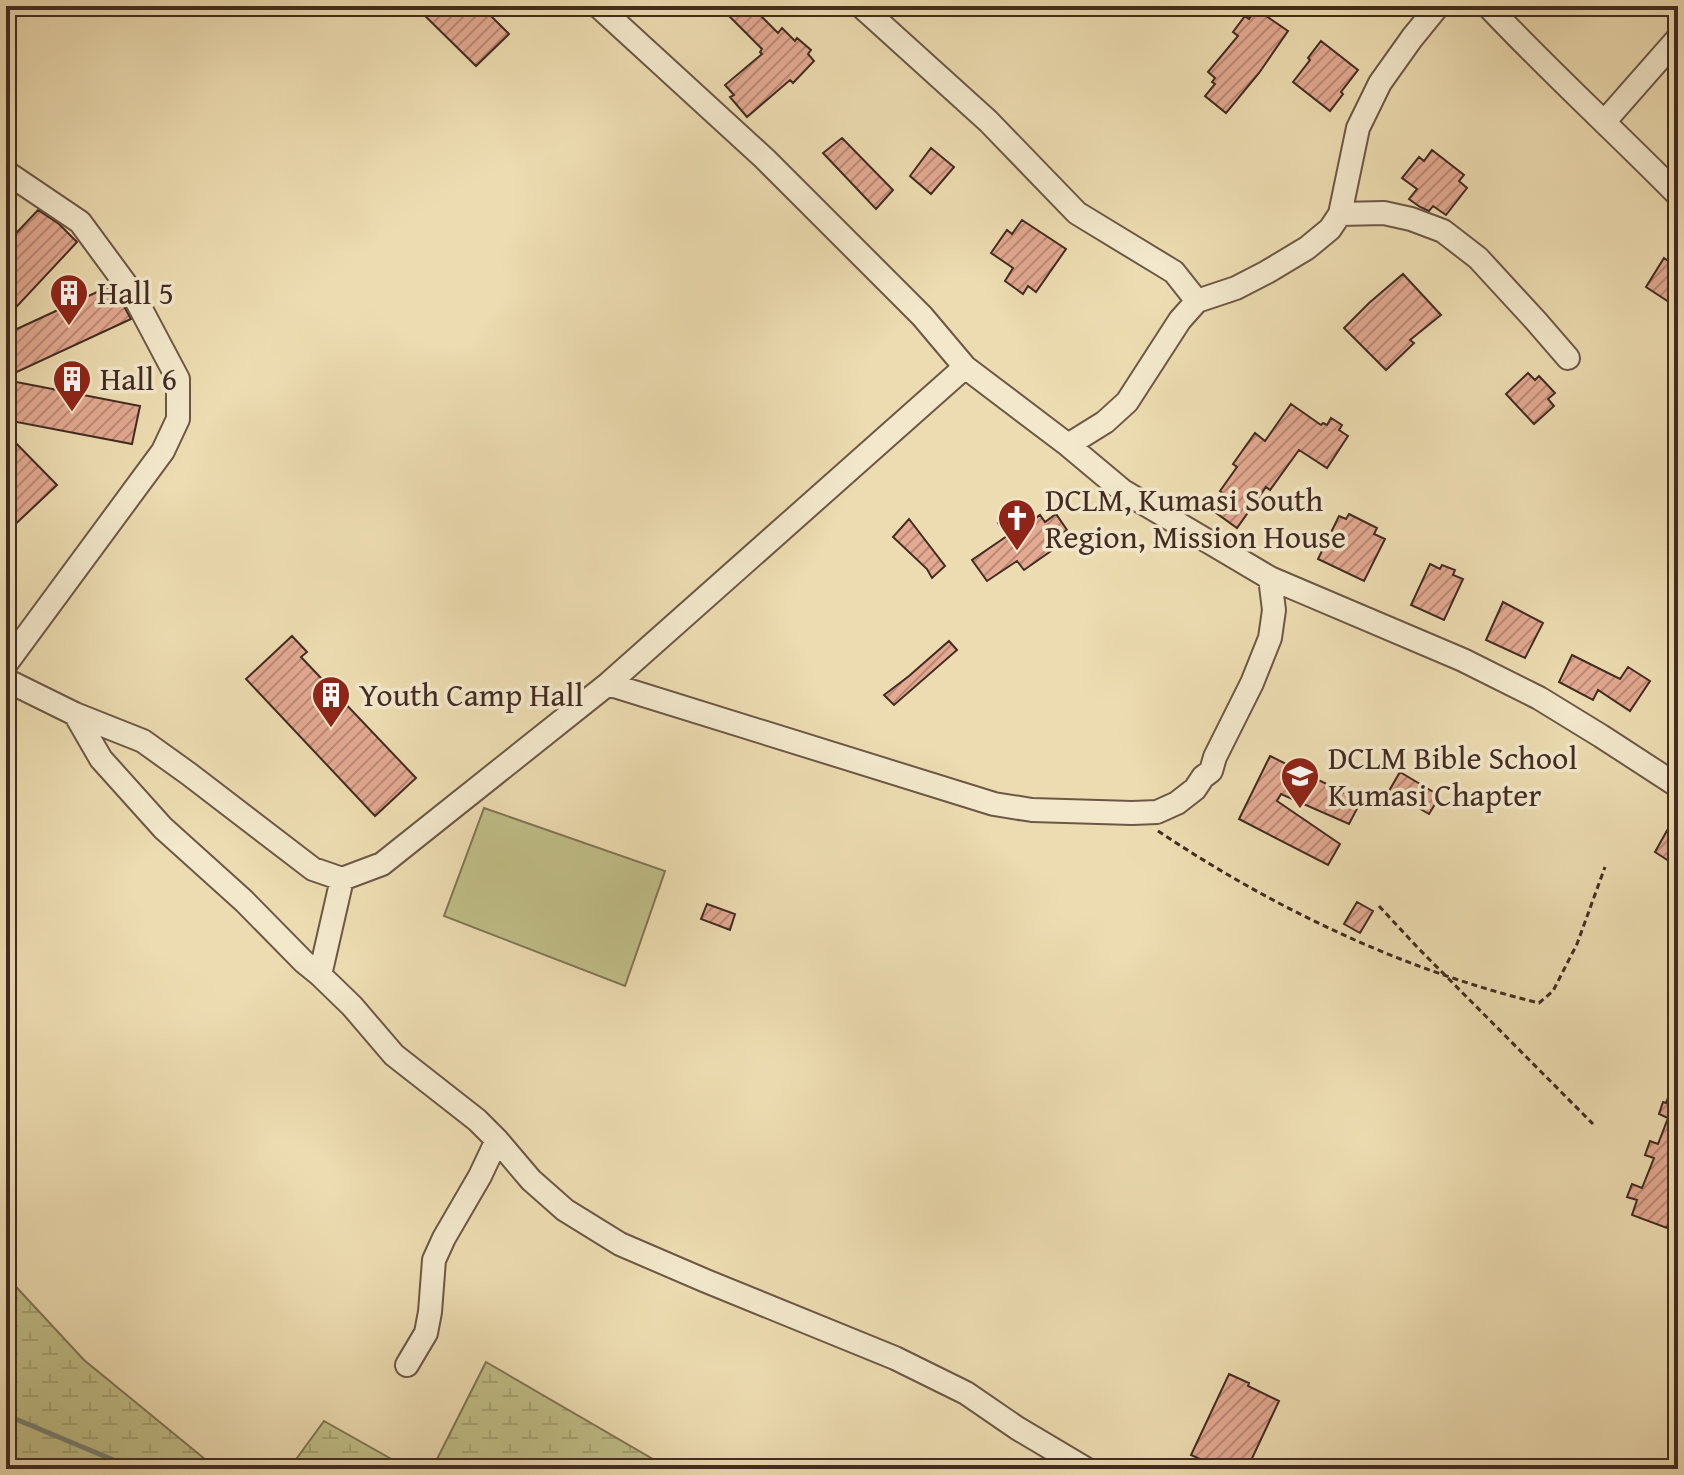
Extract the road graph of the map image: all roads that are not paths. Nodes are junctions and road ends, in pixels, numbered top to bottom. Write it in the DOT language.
graph roads {
  1 [pos="598,6"];
  2 [pos="861,6"];
  3 [pos="1438,6"];
  4 [pos="1488,6"];
  5 [pos="1678,38"];
  6 [pos="1605,121"];
  7 [pos="6,172"];
  8 [pos="1678,195"];
  9 [pos="1340,214"];
  10 [pos="1197,301"];
  11 [pos="1568,358"];
  12 [pos="965,367"];
  13 [pos="1068,445"];
  14 [pos="1270,578"];
  15 [pos="6,664"];
  16 [pos="6,680"];
  17 [pos="608,684"];
  18 [pos="75,714"];
  19 [pos="1678,786"];
  20 [pos="342,879"];
  21 [pos="320,975"];
  22 [pos="497,1140"];
  23 [pos="407,1365"];
  24 [pos="1086,1469"];
  1 -- 12 [label="street"];
  2 -- 10 [label="street"];
  3 -- 9 [label="street"];
  4 -- 6 [label="street"];
  5 -- 6 [label="street"];
  6 -- 8 [label="street"];
  7 -- 15 [label="street"];
  9 -- 10 [label="street"];
  9 -- 11 [label="street"];
  10 -- 13 [label="street"];
  12 -- 13 [label="street"];
  12 -- 17 [label="street"];
  13 -- 14 [label="street"];
  14 -- 17 [label="street"];
  14 -- 19 [label="street"];
  16 -- 18 [label="street"];
  17 -- 20 [label="street"];
  18 -- 20 [label="street"];
  18 -- 21 [label="street"];
  20 -- 21 [label="street"];
  21 -- 22 [label="street"];
  22 -- 23 [label="street"];
  22 -- 24 [label="street"];
}
